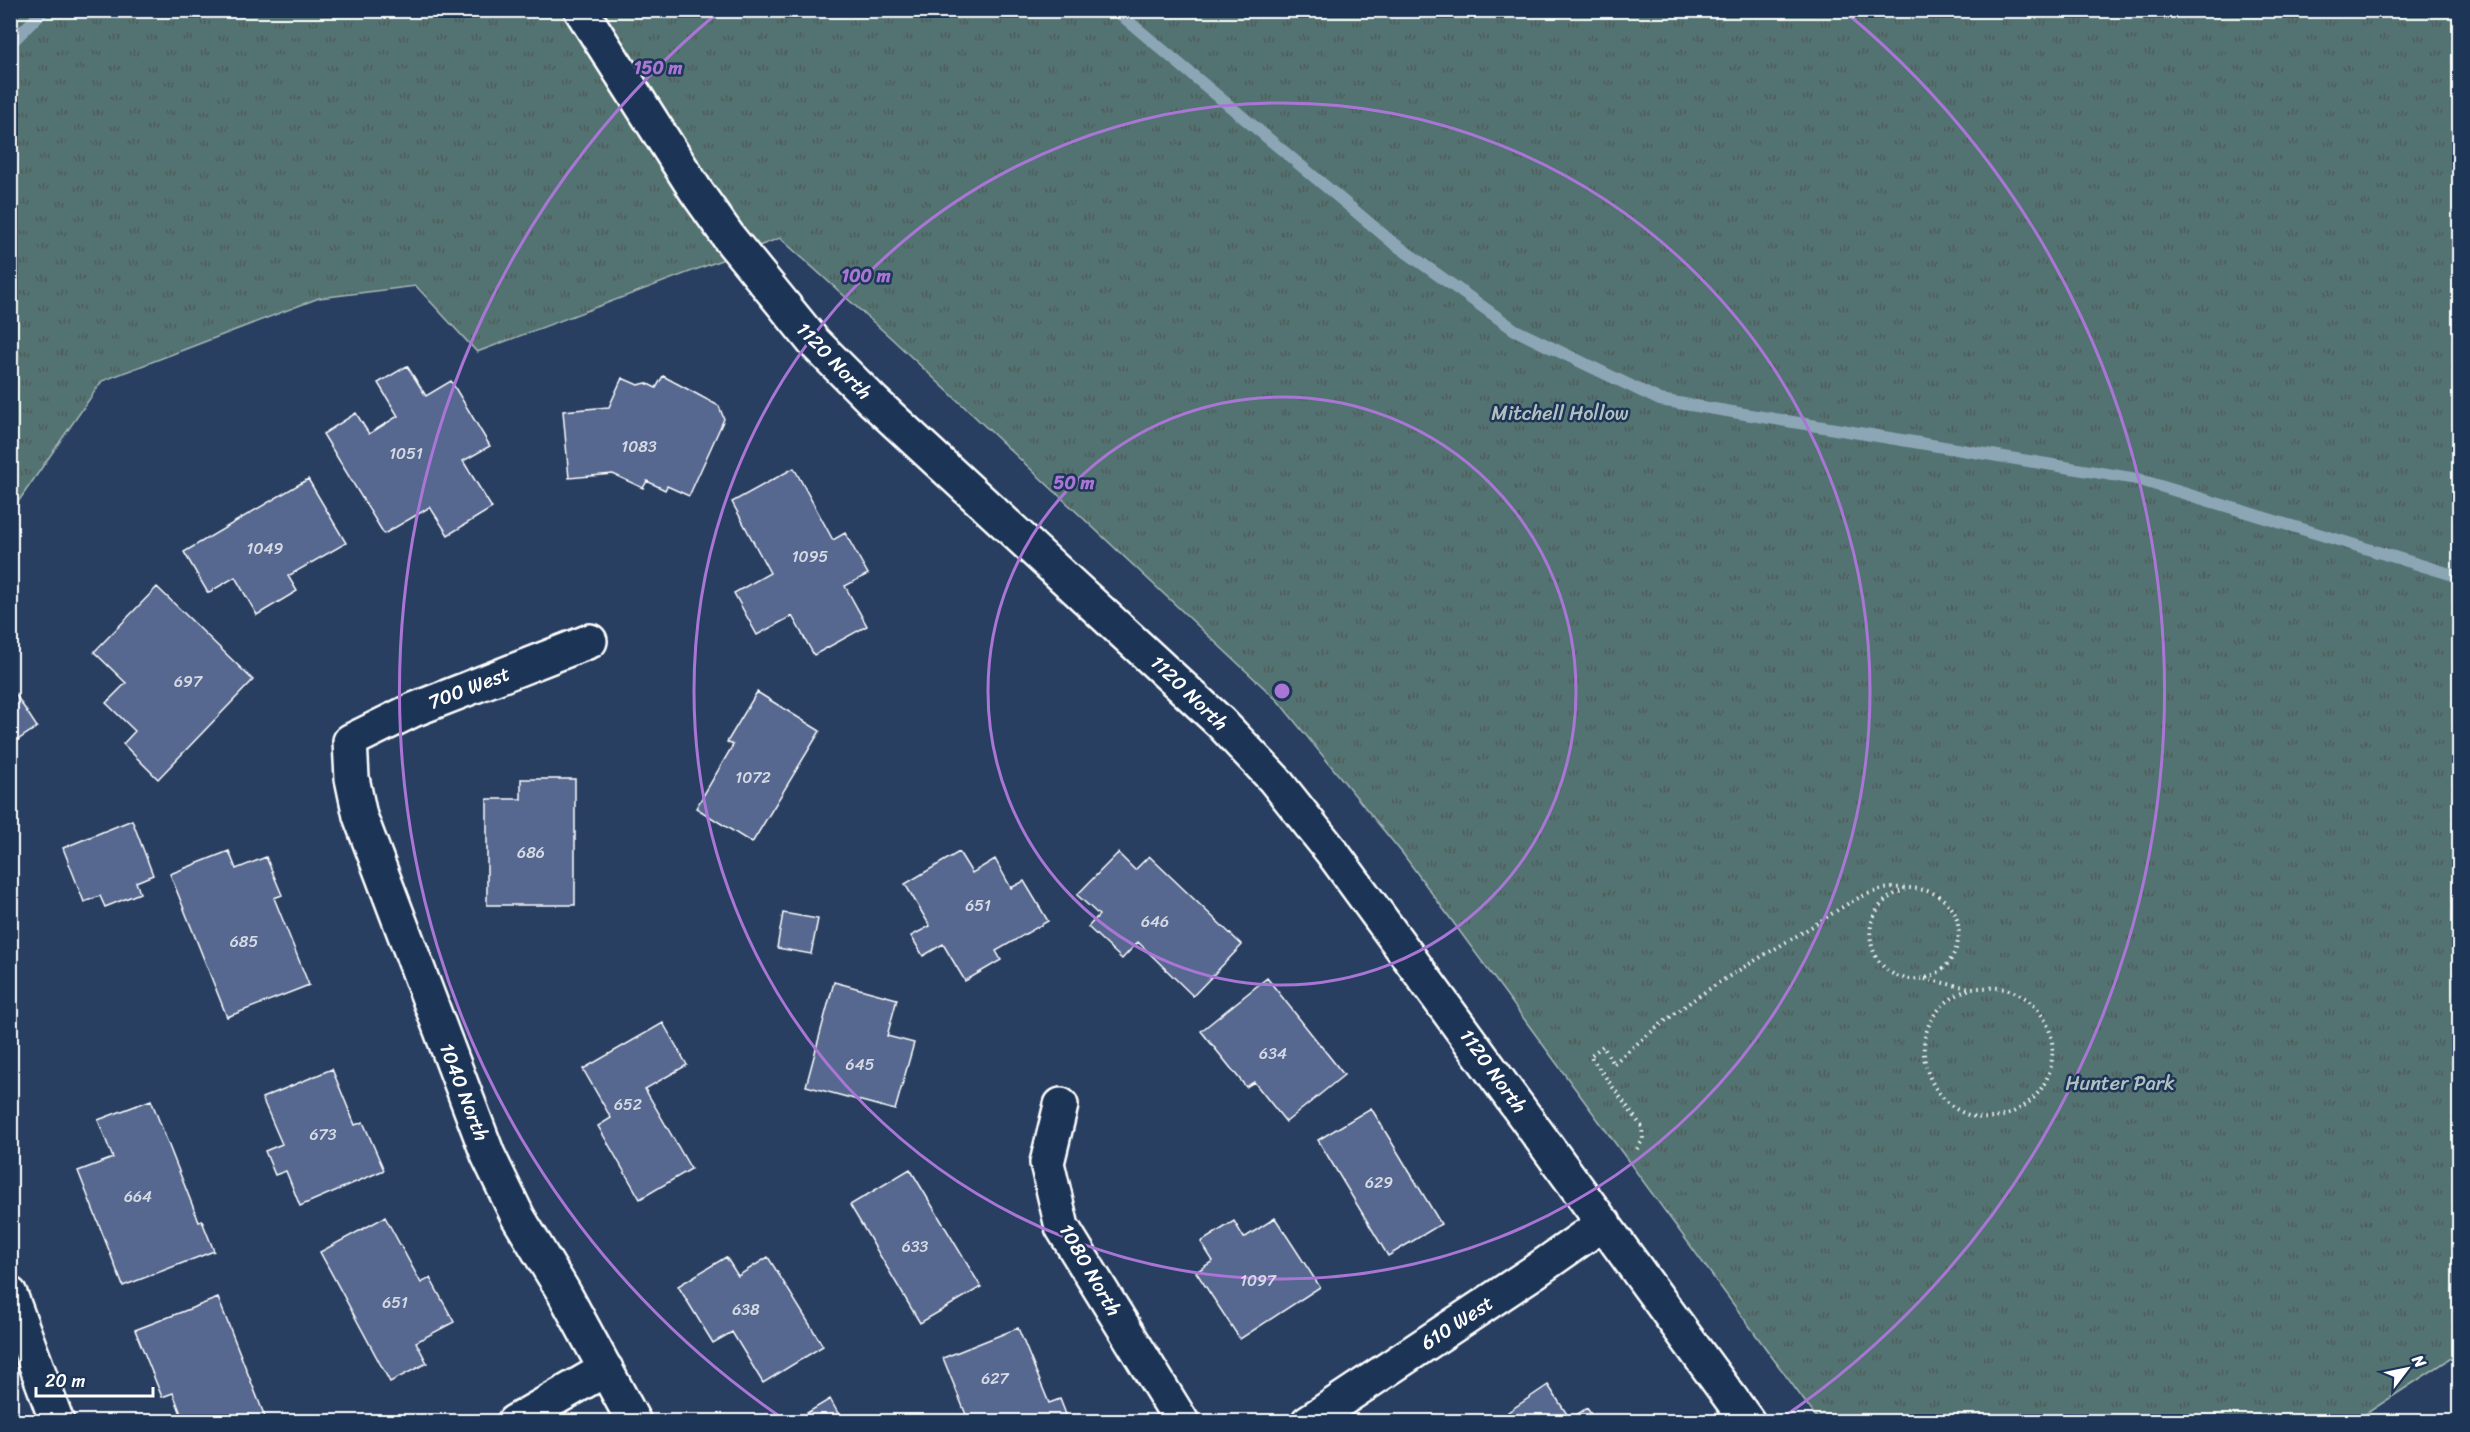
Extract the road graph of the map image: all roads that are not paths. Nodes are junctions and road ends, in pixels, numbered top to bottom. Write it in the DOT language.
graph roads {
  1 [pos="581,10"];
  2 [pos="590,641"];
  3 [pos="350,741"];
  4 [pos="1061,1105"];
  5 [pos="1604,1223"];
  6 [pos="10,1294"];
  7 [pos="606,1369"];
  8 [pos="57,1422"];
  9 [pos="514,1422"];
  10 [pos="634,1422"];
  11 [pos="1182,1422"];
  12 [pos="1308,1422"];
  13 [pos="1748,1422"];
  1 -- 5 [label="street, 1120 North"];
  2 -- 3 [label="street, 700 West"];
  3 -- 7 [label="street, 1040 North"];
  4 -- 11 [label="street, 1080 North"];
  5 -- 12 [label="street, 610 West"];
  5 -- 13 [label="street, 1120 North"];
  6 -- 8 [label="street"];
  7 -- 9 [label="street"];
  7 -- 10 [label="street, 1040 North"];
}
